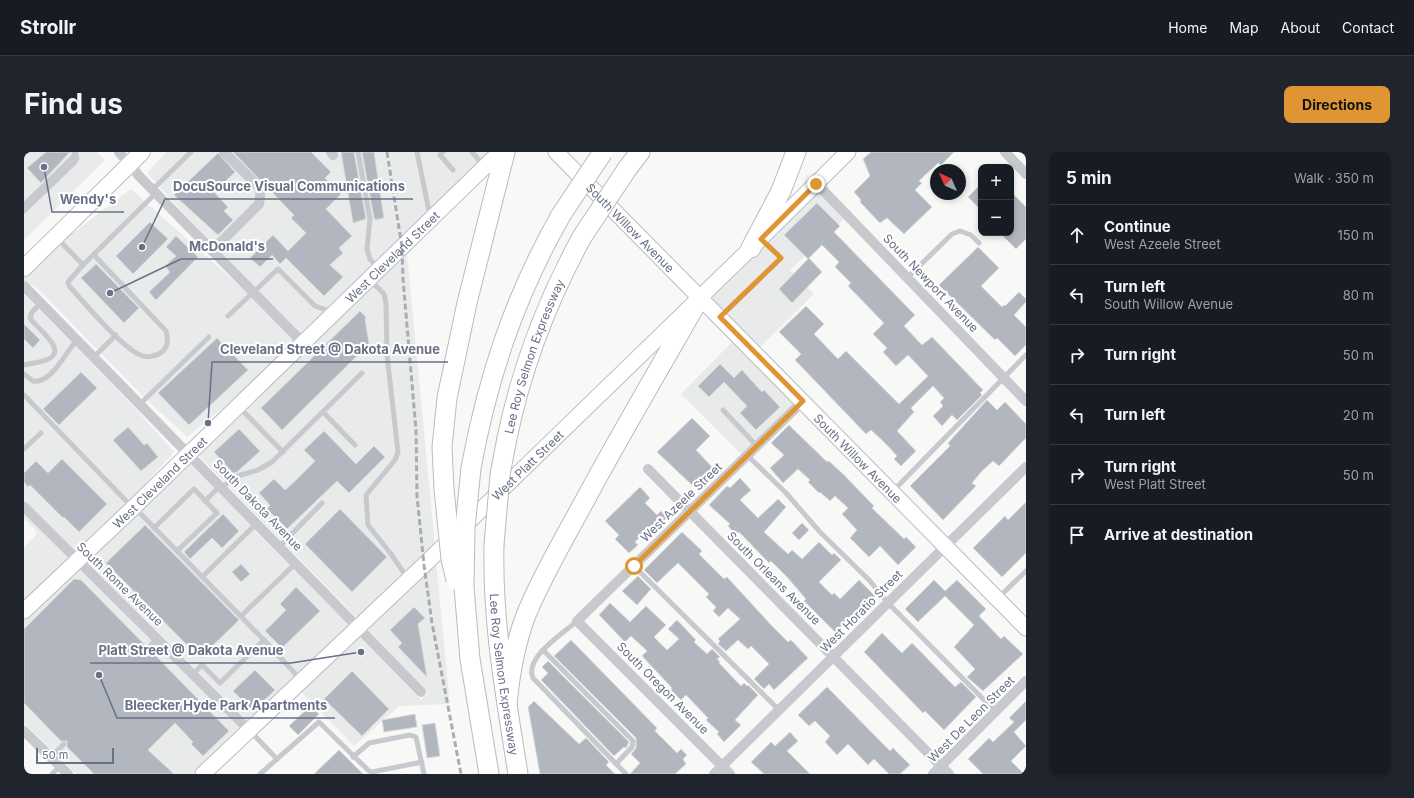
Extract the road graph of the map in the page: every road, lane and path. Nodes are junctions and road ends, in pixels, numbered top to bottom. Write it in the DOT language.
graph roads {
  1 [pos="119,152"];
  2 [pos="142,152"];
  3 [pos="191,152"];
  4 [pos="224,152"];
  5 [pos="358,152"];
  6 [pos="417,152"];
  7 [pos="443,152"];
  8 [pos="472,152"];
  9 [pos="500,152"];
  10 [pos="505,152"];
  11 [pos="556,152"];
  12 [pos="603,152"];
  13 [pos="640,152"];
  14 [pos="796,152"];
  15 [pos="848,152"];
  16 [pos="1005,152"];
  17 [pos="75,153"];
  18 [pos="129,164"];
  19 [pos="485,167"];
  20 [pos="453,170"];
  21 [pos="1026,174"];
  22 [pos="816,184"];
  23 [pos="154,191"];
  24 [pos="24,205"];
  25 [pos="24,211"];
  26 [pos="430,219"];
  27 [pos="55,237"];
  28 [pos="756,244"];
  29 [pos="979,244"];
  30 [pos="212,250"];
  31 [pos="94,255"];
  32 [pos="84,265"];
  33 [pos="24,268"];
  34 [pos="374,274"];
  35 [pos="907,278"];
  36 [pos="24,286"];
  37 [pos="253,292"];
  38 [pos="700,297"];
  39 [pos="41,303"];
  40 [pos="335,313"];
  41 [pos="228,316"];
  42 [pos="720,317"];
  43 [pos="116,336"];
  44 [pos="209,337"];
  45 [pos="77,340"];
  46 [pos="303,343"];
  47 [pos="1026,355"];
  48 [pos="94,358"];
  49 [pos="24,365"];
  50 [pos="362,373"];
  51 [pos="24,374"];
  52 [pos="1004,378"];
  53 [pos="24,395"];
  54 [pos="1026,400"];
  55 [pos="803,401"];
  56 [pos="140,404"];
  57 [pos="238,406"];
  58 [pos="723,410"];
  59 [pos="323,412"];
  60 [pos="41,433"];
  61 [pos="355,445"];
  62 [pos="757,446"];
  63 [pos="24,450"];
  64 [pos="283,452"];
  65 [pos="189,453"];
  66 [pos="747,456"];
  67 [pos="1026,467"];
  68 [pos="648,469"];
  69 [pos="221,487"];
  70 [pos="892,492"];
  71 [pos="205,501"];
  72 [pos="322,503"];
  73 [pos="133,507"];
  74 [pos="25,509"];
  75 [pos="690,511"];
  76 [pos="257,523"];
  77 [pos="154,528"];
  78 [pos="946,546"];
  79 [pos="280,547"];
  80 [pos="177,551"];
  81 [pos="78,560"];
  82 [pos="296,563"];
  83 [pos="634,566"];
  84 [pos="1026,572"];
  85 [pos="202,577"];
  86 [pos="408,580"];
  87 [pos="463,594"];
  88 [pos="998,599"];
  89 [pos="888,603"];
  90 [pos="24,611"];
  91 [pos="241,616"];
  92 [pos="577,621"];
  93 [pos="358,627"];
  94 [pos="1026,628"];
  95 [pos="157,639"];
  96 [pos="264,640"];
  97 [pos="148,648"];
  98 [pos="542,650"];
  99 [pos="834,657"];
  100 [pos="193,674"];
  101 [pos="302,681"];
  102 [pos="1026,682"];
  103 [pos="421,692"];
  104 [pos="507,704"];
  105 [pos="779,710"];
  106 [pos="996,712"];
  107 [pos="24,731"];
  108 [pos="250,731"];
  109 [pos="64,744"];
  110 [pos="51,757"];
  111 [pos="353,757"];
  112 [pos="277,759"];
  113 [pos="422,762"];
  114 [pos="616,764"];
  115 [pos="722,766"];
  116 [pos="941,766"];
  117 [pos="54,772"];
  118 [pos="68,774"];
  119 [pos="203,774"];
  120 [pos="260,774"];
  121 [pos="424,774"];
  122 [pos="489,774"];
  123 [pos="518,774"];
  124 [pos="626,774"];
  125 [pos="714,774"];
  126 [pos="730,774"];
  127 [pos="934,774"];
  128 [pos="949,774"];
  1 -- 18 [label="street"];
  2 -- 18 [label="main road"];
  3 -- 23 [label="lane"];
  4 -- 30 [label="street"];
  5 -- 34 [label="lane"];
  6 -- 26 [label="lane"];
  7 -- 20 [label="lane"];
  8 -- 19 [label="lane"];
  9 -- 19 [label="main road, West Cleveland Street"];
  10 -- 87 [label="highway, bridge"];
  11 -- 38 [label="main road, South Willow Avenue"];
  12 -- 87 [label="highway, bridge"];
  13 -- 104 [label="highway, Lee Roy Selmon Expressway, bridge"];
  14 -- 28 [label="highway"];
  15 -- 22 [label="main road, West Platt Street"];
  16 -- 21 [label="street"];
  17 -- 24 [label="lane"];
  17 -- 25 [label="lane"];
  18 -- 23 [label="street"];
  18 -- 27 [label="main road"];
  19 -- 26 [label="main road, West Cleveland Street"];
  22 -- 28 [label="main road, West Platt Street"];
  22 -- 35 [label="street, South Newport Avenue"];
  23 -- 30 [label="street"];
  23 -- 31 [label="lane"];
  26 -- 34 [label="main road, West Cleveland Street"];
  27 -- 32 [label="lane"];
  27 -- 33 [label="main road"];
  28 -- 38 [label="main road, West Platt Street"];
  28 -- 42 [label="lane"];
  29 -- 35 [label="lane"];
  30 -- 37 [label="street"];
  31 -- 32 [label="lane"];
  31 -- 43 [label="lane"];
  32 -- 43 [label="lane"];
  34 -- 40 [label="main road, West Cleveland Street"];
  34 -- 86 [label="lane"];
  35 -- 52 [label="street, South Newport Avenue"];
  36 -- 39 [label="street, South Dakota Avenue"];
  37 -- 40 [label="lane"];
  37 -- 41 [label="lane"];
  37 -- 46 [label="street"];
  38 -- 42 [label="main road, South Willow Avenue"];
  38 -- 86 [label="main road, West Platt Street"];
  38 -- 104 [label="highway"];
  39 -- 45 [label="street, South Dakota Avenue"];
  39 -- 49 [label="lane"];
  40 -- 46 [label="main road, West Cleveland Street"];
  42 -- 55 [label="main road, South Willow Avenue"];
  43 -- 48 [label="lane"];
  44 -- 56 [label="lane"];
  45 -- 48 [label="street, South Dakota Avenue"];
  45 -- 51 [label="lane"];
  46 -- 57 [label="main road, West Cleveland Street"];
  47 -- 52 [label="lane"];
  48 -- 56 [label="street, South Dakota Avenue"];
  50 -- 59 [label="lane"];
  52 -- 54 [label="street, South Newport Avenue"];
  52 -- 70 [label="lane"];
  53 -- 73 [label="lane"];
  55 -- 62 [label="street, West Azeele Street"];
  55 -- 70 [label="main road, South Willow Avenue"];
  56 -- 65 [label="street, South Dakota Avenue"];
  57 -- 64 [label="lane"];
  57 -- 65 [label="main road, West Cleveland Street"];
  58 -- 62 [label="lane"];
  59 -- 61 [label="lane"];
  59 -- 64 [label="lane"];
  60 -- 63 [label="lane"];
  62 -- 66 [label="street, West Azeele Street"];
  64 -- 69 [label="lane"];
  65 -- 69 [label="street, South Dakota Avenue"];
  65 -- 73 [label="main road, West Cleveland Street"];
  66 -- 75 [label="street, West Azeele Street"];
  66 -- 89 [label="lane"];
  67 -- 78 [label="street, West Horatio Street"];
  68 -- 75 [label="street, South Orleans Avenue"];
  69 -- 71 [label="lane"];
  69 -- 76 [label="street, South Dakota Avenue"];
  70 -- 78 [label="main road, South Willow Avenue"];
  71 -- 77 [label="lane"];
  71 -- 80 [label="lane"];
  72 -- 79 [label="lane"];
  73 -- 77 [label="lane"];
  73 -- 81 [label="main road, West Cleveland Street"];
  74 -- 81 [label="street, South Rome Avenue"];
  75 -- 83 [label="street, West Azeele Street"];
  75 -- 99 [label="street, South Orleans Avenue"];
  76 -- 79 [label="street, South Dakota Avenue"];
  76 -- 85 [label="lane"];
  77 -- 80 [label="lane"];
  78 -- 88 [label="main road, South Willow Avenue"];
  78 -- 89 [label="street, West Horatio Street"];
  79 -- 82 [label="street, South Dakota Avenue"];
  80 -- 85 [label="lane"];
  81 -- 90 [label="main road, West Cleveland Street"];
  81 -- 95 [label="street, South Rome Avenue"];
  82 -- 91 [label="lane"];
  82 -- 93 [label="street, South Dakota Avenue"];
  83 -- 92 [label="street, West Azeele Street"];
  83 -- 105 [label="lane"];
  84 -- 88 [label="lane"];
  85 -- 91 [label="lane"];
  86 -- 93 [label="main road, West Platt Street"];
  87 -- 122 [label="highway"];
  88 -- 94 [label="main road, South Willow Avenue"];
  89 -- 99 [label="street, West Horatio Street"];
  89 -- 106 [label="lane"];
  91 -- 96 [label="lane"];
  92 -- 98 [label="lane"];
  92 -- 115 [label="street, South Oregon Avenue"];
  93 -- 101 [label="main road, West Platt Street"];
  93 -- 103 [label="street, South Dakota Avenue"];
  95 -- 97 [label="lane"];
  95 -- 100 [label="street, South Rome Avenue"];
  96 -- 100 [label="lane"];
  96 -- 101 [label="lane"];
  98 -- 114 [label="lane"];
  98 -- 114 [label="lane"];
  99 -- 105 [label="street, West Horatio Street"];
  99 -- 116 [label="street, South Orleans Avenue"];
  100 -- 108 [label="street, South Rome Avenue"];
  101 -- 108 [label="main road, West Platt Street"];
  102 -- 106 [label="street, West De Leon Street"];
  104 -- 123 [label="highway, Lee Roy Selmon Expressway"];
  105 -- 115 [label="street, West Horatio Street"];
  106 -- 116 [label="street, West De Leon Street"];
  107 -- 110 [label="street"];
  108 -- 112 [label="lane"];
  108 -- 119 [label="main road, West Platt Street"];
  109 -- 110 [label="lane"];
  110 -- 117 [label="street"];
  111 -- 112 [label="lane"];
  111 -- 113 [label="lane"];
  111 -- 113 [label="lane"];
  112 -- 120 [label="lane"];
  113 -- 121 [label="lane"];
  114 -- 124 [label="lane"];
  115 -- 125 [label="street, West Horatio Street"];
  115 -- 126 [label="street, South Oregon Avenue"];
  116 -- 127 [label="street, West De Leon Street"];
  116 -- 128 [label="street, South Orleans Avenue"];
  117 -- 118 [label="street"];
}
